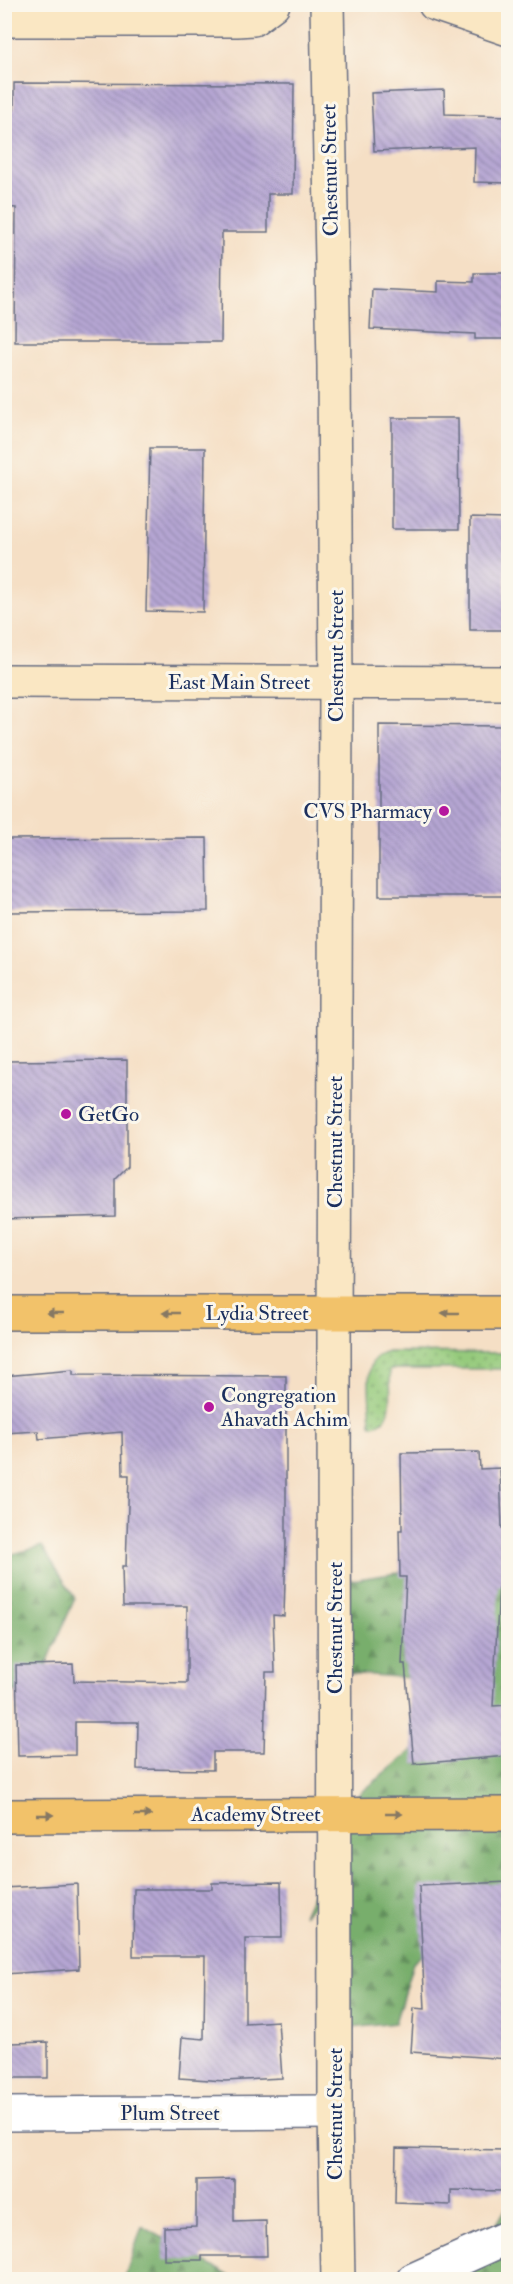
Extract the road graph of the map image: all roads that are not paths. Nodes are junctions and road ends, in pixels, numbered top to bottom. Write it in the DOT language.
graph roads {
  1 [pos="273,4"];
  2 [pos="327,4"];
  3 [pos="435,4"];
  4 [pos="4,20"];
  5 [pos="508,30"];
  6 [pos="4,681"];
  7 [pos="336,683"];
  8 [pos="508,683"];
  9 [pos="4,1313"];
  10 [pos="335,1313"];
  11 [pos="508,1313"];
  12 [pos="335,1814"];
  13 [pos="508,1814"];
  14 [pos="4,1816"];
  15 [pos="335,2112"];
  16 [pos="4,2114"];
  17 [pos="508,2237"];
  18 [pos="338,2280"];
  19 [pos="413,2280"];
  1 -- 4 [label="main road"];
  2 -- 7 [label="main road, Chestnut Street"];
  3 -- 5 [label="main road"];
  6 -- 7 [label="main road, East Main Street"];
  7 -- 8 [label="main road, East Main Street"];
  7 -- 10 [label="main road, Chestnut Street"];
  10 -- 9 [label="main road, Lydia Street, one-way"];
  11 -- 10 [label="main road, Lydia Street, one-way"];
  10 -- 12 [label="main road, Chestnut Street"];
  12 -- 13 [label="main road, Academy Street, one-way"];
  14 -- 12 [label="main road, Academy Street, one-way"];
  12 -- 15 [label="main road, Chestnut Street"];
  15 -- 16 [label="street, Plum Street"];
  15 -- 18 [label="main road, Chestnut Street"];
  17 -- 19 [label="street"];
}
